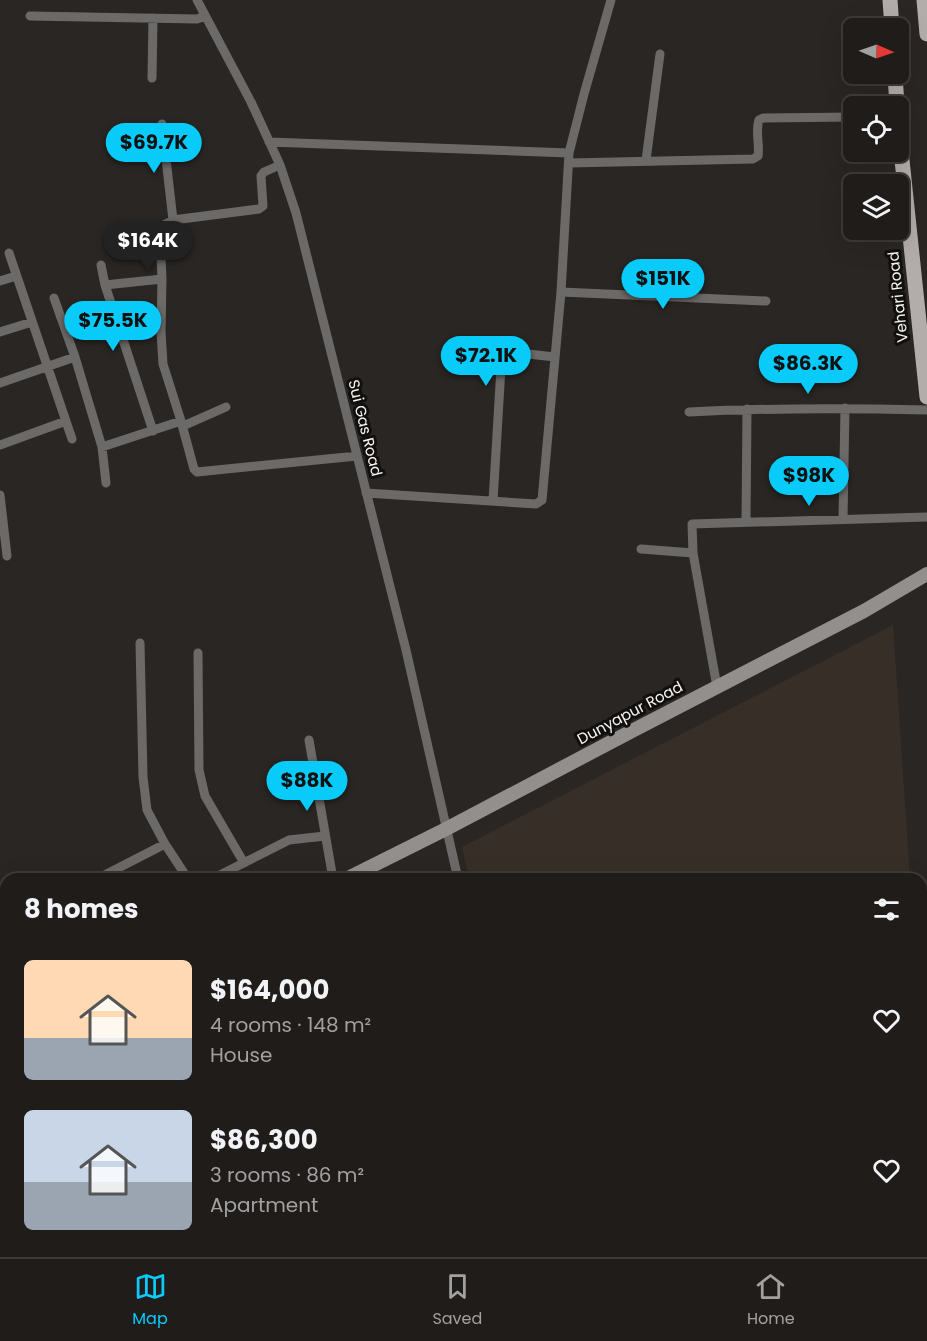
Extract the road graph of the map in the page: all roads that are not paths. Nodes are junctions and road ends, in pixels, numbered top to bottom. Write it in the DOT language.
graph roads {
  1 [pos="197,0"];
  2 [pos="611,0"];
  3 [pos="890,0"];
  4 [pos="924,0"];
  5 [pos="30,16"];
  6 [pos="205,16"];
  7 [pos="153,18"];
  8 [pos="891,18"];
  9 [pos="927,34"];
  10 [pos="660,54"];
  11 [pos="152,78"];
  12 [pos="843,117"];
  13 [pos="162,124"];
  14 [pos="269,142"];
  15 [pos="569,158"];
  16 [pos="646,160"];
  17 [pos="902,162"];
  18 [pos="280,165"];
  19 [pos="173,220"];
  20 [pos="9,253"];
  21 [pos="100,265"];
  22 [pos="16,276"];
  23 [pos="162,279"];
  24 [pos="0,281"];
  25 [pos="105,285"];
  26 [pos="561,292"];
  27 [pos="54,298"];
  28 [pos="766,301"];
  29 [pos="32,322"];
  30 [pos="0,332"];
  31 [pos="75,357"];
  32 [pos="555,357"];
  33 [pos="47,366"];
  34 [pos="0,383"];
  35 [pos="927,397"];
  36 [pos="226,407"];
  37 [pos="845,408"];
  38 [pos="747,409"];
  39 [pos="927,410"];
  40 [pos="689,412"];
  41 [pos="66,421"];
  42 [pos="182,424"];
  43 [pos="153,431"];
  44 [pos="72,440"];
  45 [pos="0,445"];
  46 [pos="102,447"];
  47 [pos="357,456"];
  48 [pos="106,483"];
  49 [pos="366,494"];
  50 [pos="0,495"];
  51 [pos="493,501"];
  52 [pos="927,517"];
  53 [pos="843,519"];
  54 [pos="746,522"];
  55 [pos="641,549"];
  56 [pos="693,553"];
  57 [pos="7,556"];
  58 [pos="927,574"];
  59 [pos="140,643"];
  60 [pos="198,653"];
  61 [pos="717,687"];
  62 [pos="309,740"];
  63 [pos="446,829"];
  64 [pos="325,836"];
  65 [pos="165,844"];
  66 [pos="244,863"];
  67 [pos="109,873"];
  68 [pos="184,873"];
  69 [pos="224,873"];
  70 [pos="332,873"];
  71 [pos="358,873"];
  72 [pos="457,873"];
  73 [pos="688,1257"];
  74 [pos="708,1257"];
  1 -- 6 [label="street, Sui Gas Road"];
  2 -- 15 [label="street"];
  3 -- 8 [label="main road"];
  4 -- 9 [label="main road"];
  5 -- 7 [label="street"];
  6 -- 7 [label="street"];
  6 -- 14 [label="street, Sui Gas Road"];
  7 -- 11 [label="street"];
  10 -- 16 [label="street"];
  12 -- 16 [label="street"];
  13 -- 19 [label="street"];
  14 -- 15 [label="street"];
  14 -- 18 [label="street, Sui Gas Road"];
  15 -- 16 [label="street"];
  15 -- 26 [label="street"];
  17 -- 35 [label="main road, Vehari Road"];
  18 -- 19 [label="street"];
  18 -- 47 [label="street, Sui Gas Road"];
  19 -- 23 [label="street"];
  20 -- 22 [label="street"];
  21 -- 25 [label="street"];
  22 -- 24 [label="street"];
  22 -- 29 [label="street"];
  23 -- 25 [label="street"];
  23 -- 42 [label="street"];
  25 -- 43 [label="street"];
  26 -- 28 [label="street"];
  26 -- 32 [label="street"];
  27 -- 31 [label="street"];
  29 -- 30 [label="street"];
  29 -- 33 [label="street"];
  31 -- 33 [label="street"];
  31 -- 46 [label="street"];
  32 -- 51 [label="street"];
  32 -- 51 [label="street"];
  33 -- 34 [label="street"];
  33 -- 41 [label="street"];
  36 -- 42 [label="street"];
  37 -- 38 [label="street"];
  37 -- 39 [label="street"];
  37 -- 53 [label="street"];
  38 -- 40 [label="street"];
  38 -- 54 [label="street"];
  41 -- 44 [label="street"];
  41 -- 45 [label="street"];
  42 -- 43 [label="street"];
  42 -- 47 [label="street"];
  43 -- 46 [label="street"];
  46 -- 48 [label="street"];
  47 -- 49 [label="street, Sui Gas Road"];
  49 -- 51 [label="street"];
  49 -- 63 [label="street, Sui Gas Road"];
  50 -- 57 [label="street"];
  52 -- 53 [label="street"];
  53 -- 54 [label="street"];
  54 -- 56 [label="street"];
  55 -- 56 [label="street"];
  56 -- 61 [label="street"];
  58 -- 61 [label="street, Dunyapur Road"];
  59 -- 65 [label="street"];
  60 -- 66 [label="street"];
  61 -- 63 [label="street, Dunyapur Road"];
  62 -- 64 [label="street"];
  63 -- 71 [label="street, Dunyapur Road"];
  63 -- 72 [label="street, Sui Gas Road"];
  64 -- 66 [label="street"];
  64 -- 70 [label="street"];
  65 -- 67 [label="street"];
  65 -- 68 [label="street"];
  66 -- 69 [label="street"];
  73 -- 74 [label="street"];
}
